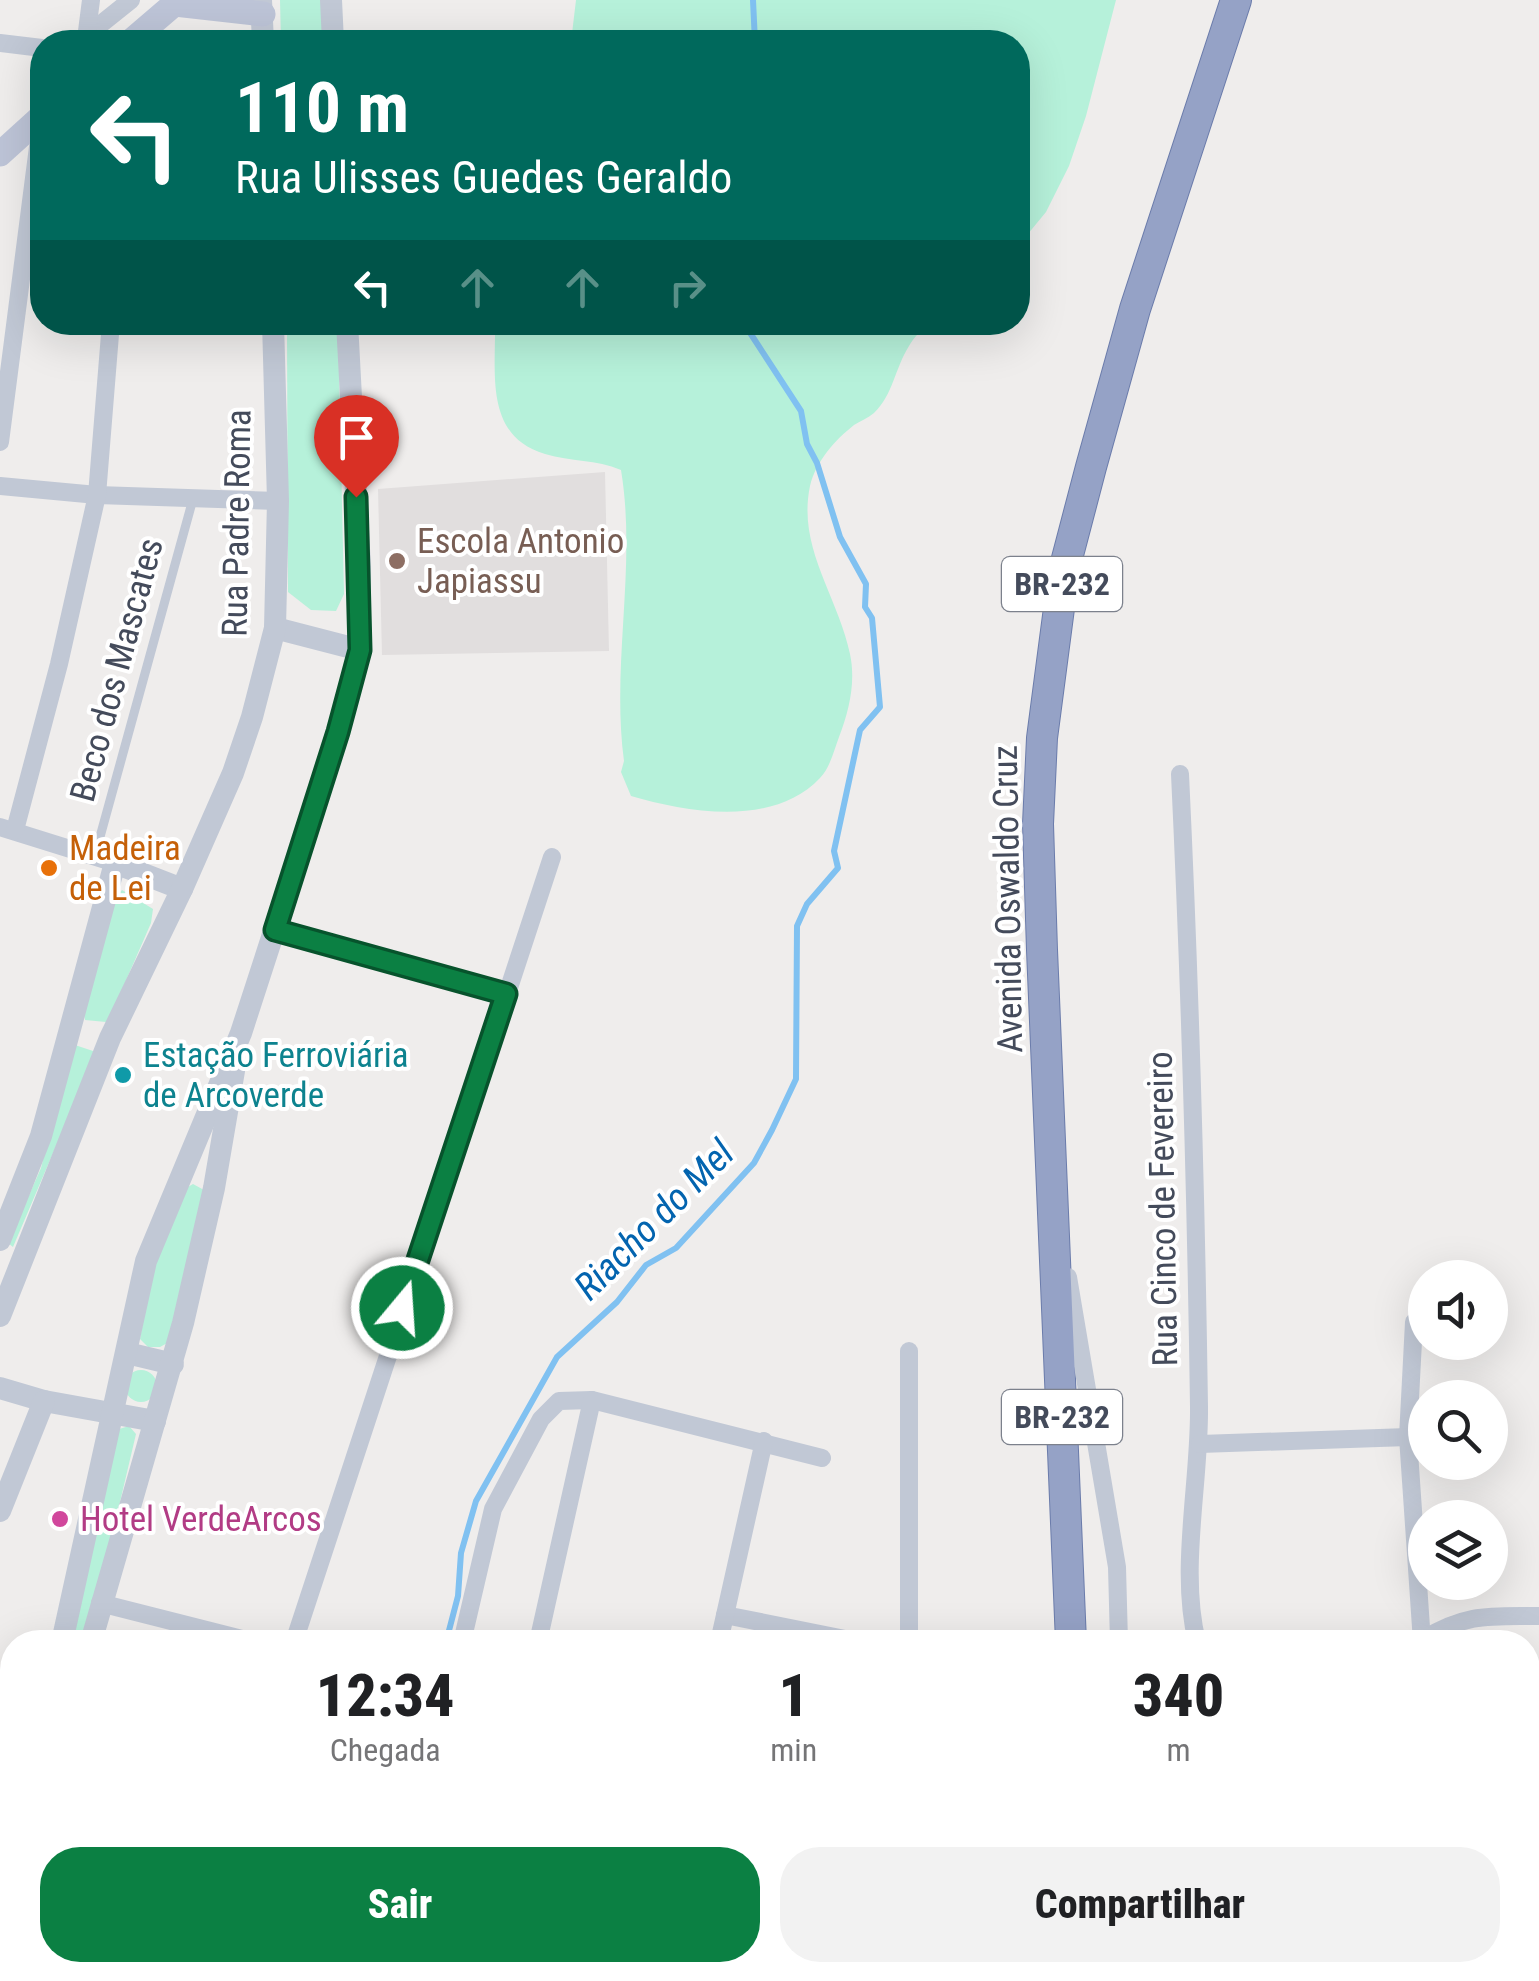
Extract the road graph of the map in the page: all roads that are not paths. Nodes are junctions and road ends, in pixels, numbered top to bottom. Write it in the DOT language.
graph roads {
  1 [pos="91,0"];
  2 [pos="131,0"];
  3 [pos="331,0"];
  4 [pos="1236,0"];
  5 [pos="173,1"];
  6 [pos="262,7"];
  7 [pos="87,30"];
  8 [pos="96,30"];
  9 [pos="144,30"];
  10 [pos="333,30"];
  11 [pos="0,43"];
  12 [pos="30,47"];
  13 [pos="30,127"];
  14 [pos="0,154"];
  15 [pos="30,209"];
  16 [pos="110,335"];
  17 [pos="272,335"];
  18 [pos="349,335"];
  19 [pos="0,442"];
  20 [pos="0,486"];
  21 [pos="96,495"];
  22 [pos="193,499"];
  23 [pos="278,501"];
  24 [pos="276,628"];
  25 [pos="360,650"];
  26 [pos="1180,774"];
  27 [pos="7,829"];
  28 [pos="552,857"];
  29 [pos="105,859"];
  30 [pos="182,889"];
  31 [pos="275,930"];
  32 [pos="506,994"];
  33 [pos="72,1025"];
  34 [pos="240,1033"];
  35 [pos="110,1038"];
  36 [pos="179,1176"];
  37 [pos="214,1188"];
  38 [pos="1053,1192"];
  39 [pos="0,1240"];
  40 [pos="0,1316"];
  41 [pos="909,1351"];
  42 [pos="127,1353"];
  43 [pos="173,1364"];
  44 [pos="0,1388"];
  45 [pos="44,1400"];
  46 [pos="592,1400"];
  47 [pos="112,1412"];
  48 [pos="154,1421"];
  49 [pos="1408,1437"];
  50 [pos="764,1441"];
  51 [pos="1200,1444"];
  52 [pos="822,1458"];
  53 [pos="1411,1480"];
  54 [pos="0,1511"];
  55 [pos="100,1603"];
  56 [pos="725,1615"];
  57 [pos="1539,1616"];
  58 [pos="65,1630"];
  59 [pos="94,1630"];
  60 [pos="207,1630"];
  61 [pos="298,1630"];
  62 [pos="465,1630"];
  63 [pos="541,1630"];
  64 [pos="722,1630"];
  65 [pos="800,1630"];
  66 [pos="909,1630"];
  67 [pos="1071,1630"];
  68 [pos="1120,1630"];
  69 [pos="1194,1630"];
  70 [pos="1421,1630"];
  71 [pos="1439,1630"];
  1 -- 7 [label="street"];
  2 -- 8 [label="street"];
  3 -- 10 [label="street"];
  4 -- 38 [label="highway, Avenida Oswaldo Cruz / BR-232"];
  5 -- 6 [label="main road"];
  5 -- 9 [label="main road"];
  11 -- 12 [label="street"];
  13 -- 14 [label="main road"];
  15 -- 19 [label="street"];
  16 -- 21 [label="street"];
  17 -- 23 [label="street, Rua Padre Roma"];
  18 -- 25 [label="street"];
  20 -- 21 [label="street"];
  21 -- 22 [label="street"];
  21 -- 27 [label="street"];
  22 -- 23 [label="street"];
  22 -- 29 [label="lane, Beco dos Mascates"];
  23 -- 24 [label="street, Rua Padre Roma"];
  24 -- 25 [label="street"];
  24 -- 30 [label="street, Rua Padre Roma"];
  25 -- 31 [label="street"];
  26 -- 51 [label="street, Rua Cinco de Fevereiro"];
  27 -- 29 [label="street"];
  28 -- 32 [label="street"];
  29 -- 30 [label="street"];
  29 -- 33 [label="street"];
  30 -- 35 [label="street, Rua Padre Roma"];
  31 -- 32 [label="street"];
  31 -- 34 [label="street"];
  32 -- 61 [label="street"];
  33 -- 35 [label="street"];
  33 -- 39 [label="street"];
  34 -- 36 [label="street"];
  34 -- 37 [label="street"];
  35 -- 40 [label="street, Rua Padre Roma"];
  36 -- 37 [label="street"];
  36 -- 42 [label="street"];
  37 -- 43 [label="street"];
  38 -- 67 [label="highway, Avenida Oswaldo Cruz / BR-232"];
  38 -- 68 [label="street"];
  41 -- 66 [label="street"];
  42 -- 43 [label="street"];
  42 -- 47 [label="street"];
  43 -- 48 [label="street"];
  44 -- 45 [label="street"];
  45 -- 47 [label="street"];
  45 -- 54 [label="street"];
  46 -- 50 [label="street"];
  46 -- 62 [label="street"];
  46 -- 63 [label="street"];
  47 -- 48 [label="street"];
  47 -- 58 [label="street"];
  48 -- 55 [label="street"];
  49 -- 51 [label="street"];
  50 -- 52 [label="street"];
  50 -- 56 [label="street"];
  51 -- 69 [label="street, Rua Cinco de Fevereiro"];
  53 -- 70 [label="street"];
  55 -- 59 [label="street"];
  55 -- 60 [label="street"];
  56 -- 64 [label="street"];
  56 -- 65 [label="street"];
  57 -- 71 [label="street"];
}
